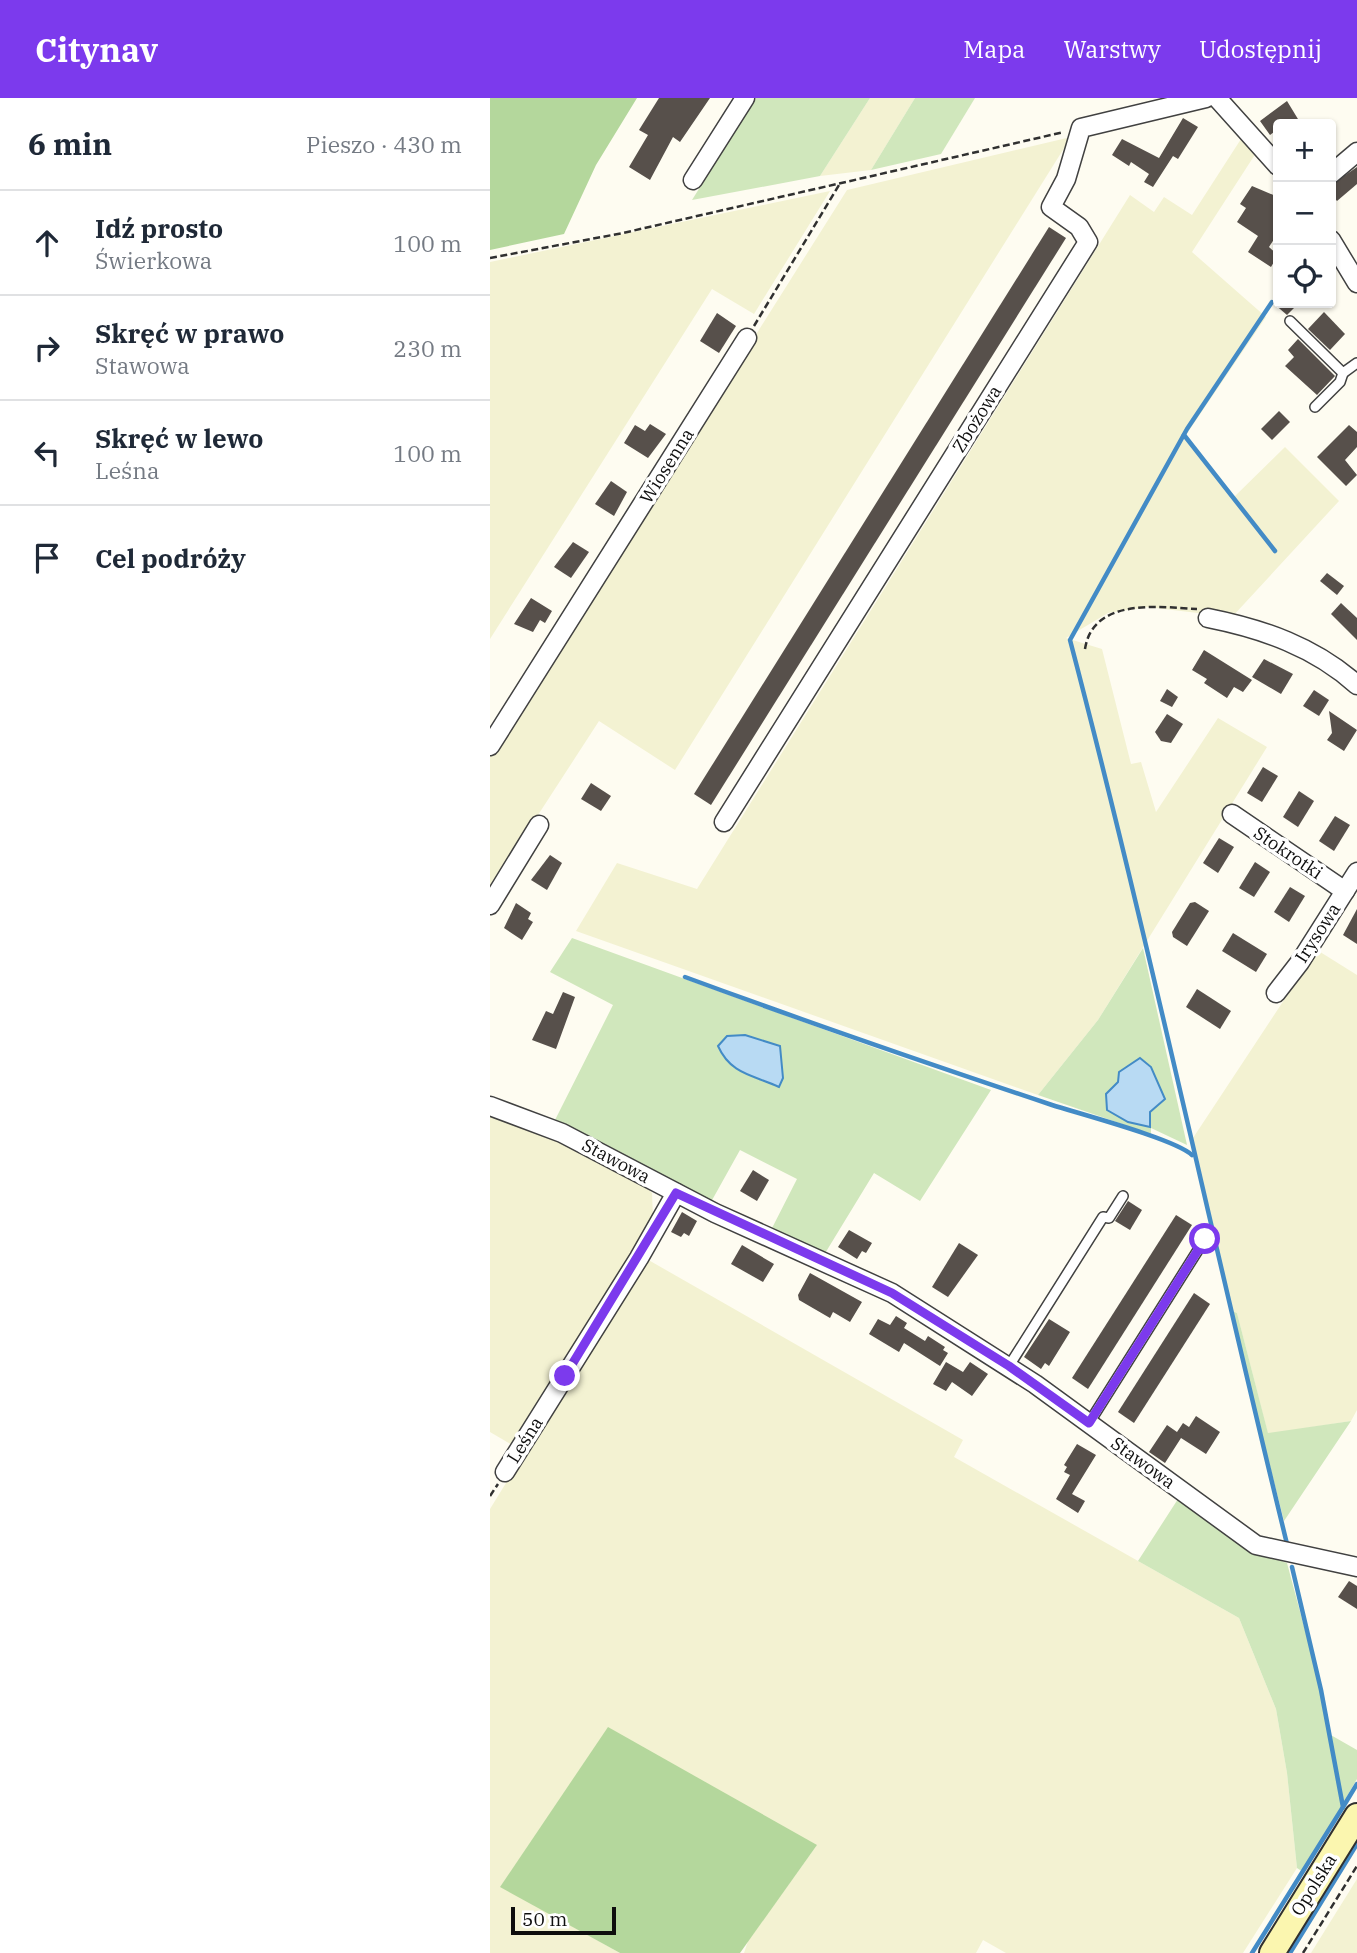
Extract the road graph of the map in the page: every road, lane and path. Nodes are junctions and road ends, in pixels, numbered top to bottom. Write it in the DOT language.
graph roads {
  1 [pos="745,98"];
  2 [pos="1206,98"];
  3 [pos="1217,98"];
  4 [pos="1081,128"];
  5 [pos="1357,152"];
  6 [pos="1273,160"];
  7 [pos="1336,170"];
  8 [pos="694,180"];
  9 [pos="840,183"];
  10 [pos="1334,245"];
  11 [pos="490,258"];
  12 [pos="1357,284"];
  13 [pos="1290,321"];
  14 [pos="747,338"];
  15 [pos="1357,363"];
  16 [pos="1343,373"];
  17 [pos="1315,407"];
  18 [pos="1208,618"];
  19 [pos="1085,649"];
  20 [pos="1354,676"];
  21 [pos="490,746"];
  22 [pos="1232,814"];
  23 [pos="724,822"];
  24 [pos="540,825"];
  25 [pos="1357,872"];
  26 [pos="1345,891"];
  27 [pos="490,905"];
  28 [pos="1276,993"];
  29 [pos="490,1106"];
  30 [pos="676,1193"];
  31 [pos="1123,1196"];
  32 [pos="1205,1239"];
  33 [pos="1009,1366"];
  34 [pos="1089,1423"];
  35 [pos="505,1472"];
  36 [pos="1357,1567"];
  37 [pos="1357,1816"];
  38 [pos="1357,1866"];
  39 [pos="1272,1953"];
  40 [pos="1303,1953"];
  1 -- 8 [label="street"];
  2 -- 4 [label="street"];
  3 -- 6 [label="street"];
  4 -- 9 [label="path"];
  4 -- 23 [label="street, Zbożowa"];
  5 -- 7 [label="street"];
  9 -- 11 [label="path"];
  9 -- 14 [label="path"];
  10 -- 12 [label="street"];
  13 -- 16 [label="lane"];
  14 -- 21 [label="street, Wiosenna"];
  15 -- 16 [label="lane"];
  16 -- 17 [label="lane"];
  18 -- 19 [label="path"];
  18 -- 20 [label="street"];
  22 -- 26 [label="street, Stokrotki"];
  24 -- 27 [label="street"];
  25 -- 26 [label="street, Irysowa"];
  26 -- 28 [label="street, Irysowa"];
  29 -- 30 [label="street, Stawowa"];
  30 -- 33 [label="street, Stawowa"];
  30 -- 35 [label="street, Leśna"];
  31 -- 33 [label="lane"];
  32 -- 34 [label="lane"];
  33 -- 34 [label="street, Stawowa"];
  34 -- 36 [label="street, Stawowa"];
  37 -- 39 [label="main road, Opolska"];
  38 -- 40 [label="path"];
}
